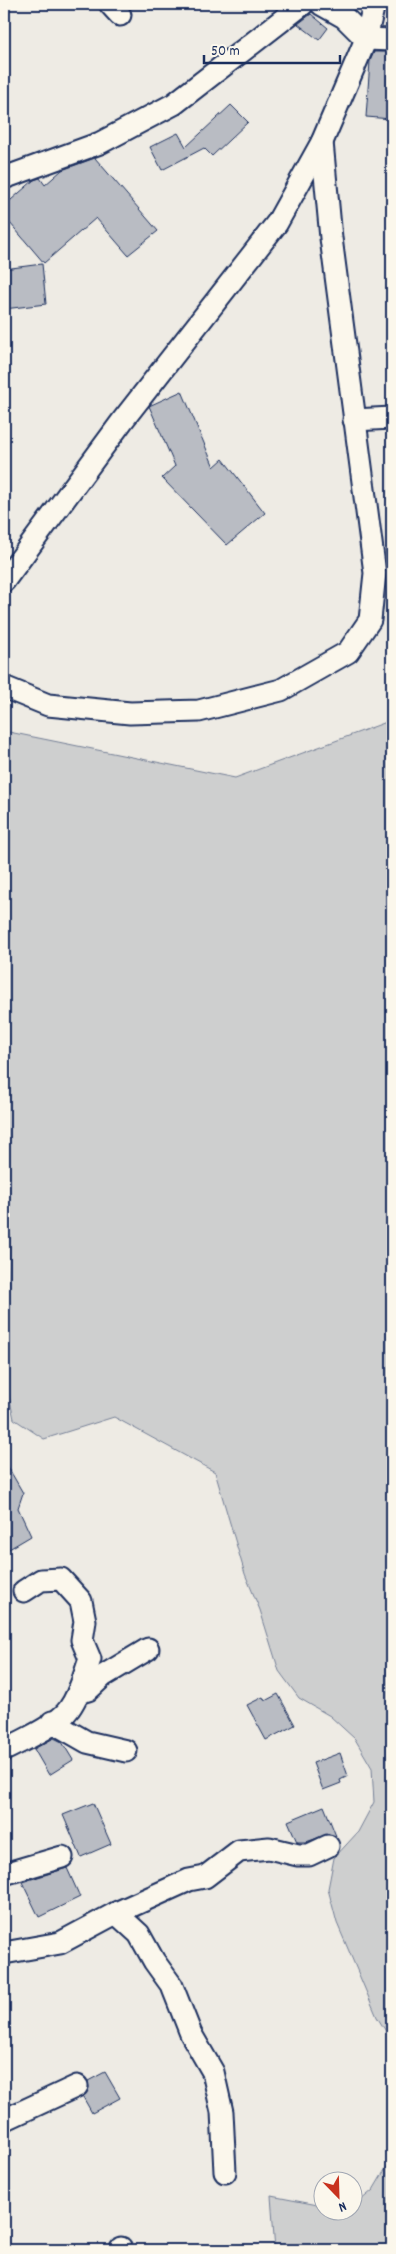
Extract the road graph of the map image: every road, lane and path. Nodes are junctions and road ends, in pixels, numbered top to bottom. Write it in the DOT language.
graph roads {
  1 [pos="302,4"];
  2 [pos="321,4"];
  3 [pos="374,4"];
  4 [pos="366,39"];
  5 [pos="392,40"];
  6 [pos="322,142"];
  7 [pos="4,178"];
  8 [pos="392,418"];
  9 [pos="354,420"];
  10 [pos="4,581"];
  11 [pos="4,687"];
  12 [pos="24,1591"];
  13 [pos="148,1649"];
  14 [pos="78,1693"];
  15 [pos="52,1722"];
  16 [pos="4,1750"];
  17 [pos="126,1751"];
  18 [pos="328,1846"];
  19 [pos="62,1858"];
  20 [pos="4,1874"];
  21 [pos="116,1913"];
  22 [pos="4,1953"];
  23 [pos="77,2086"];
  24 [pos="4,2120"];
  25 [pos="225,2172"];
  1 -- 7 [label="street"];
  2 -- 4 [label="street"];
  3 -- 4 [label="street"];
  4 -- 5 [label="street"];
  4 -- 6 [label="street"];
  6 -- 9 [label="street"];
  6 -- 10 [label="street"];
  8 -- 9 [label="street"];
  9 -- 11 [label="street"];
  12 -- 14 [label="street"];
  13 -- 14 [label="street"];
  14 -- 15 [label="street"];
  15 -- 16 [label="street"];
  15 -- 17 [label="street"];
  18 -- 21 [label="street"];
  19 -- 20 [label="street"];
  21 -- 22 [label="street"];
  21 -- 25 [label="street"];
  23 -- 24 [label="street"];
}
